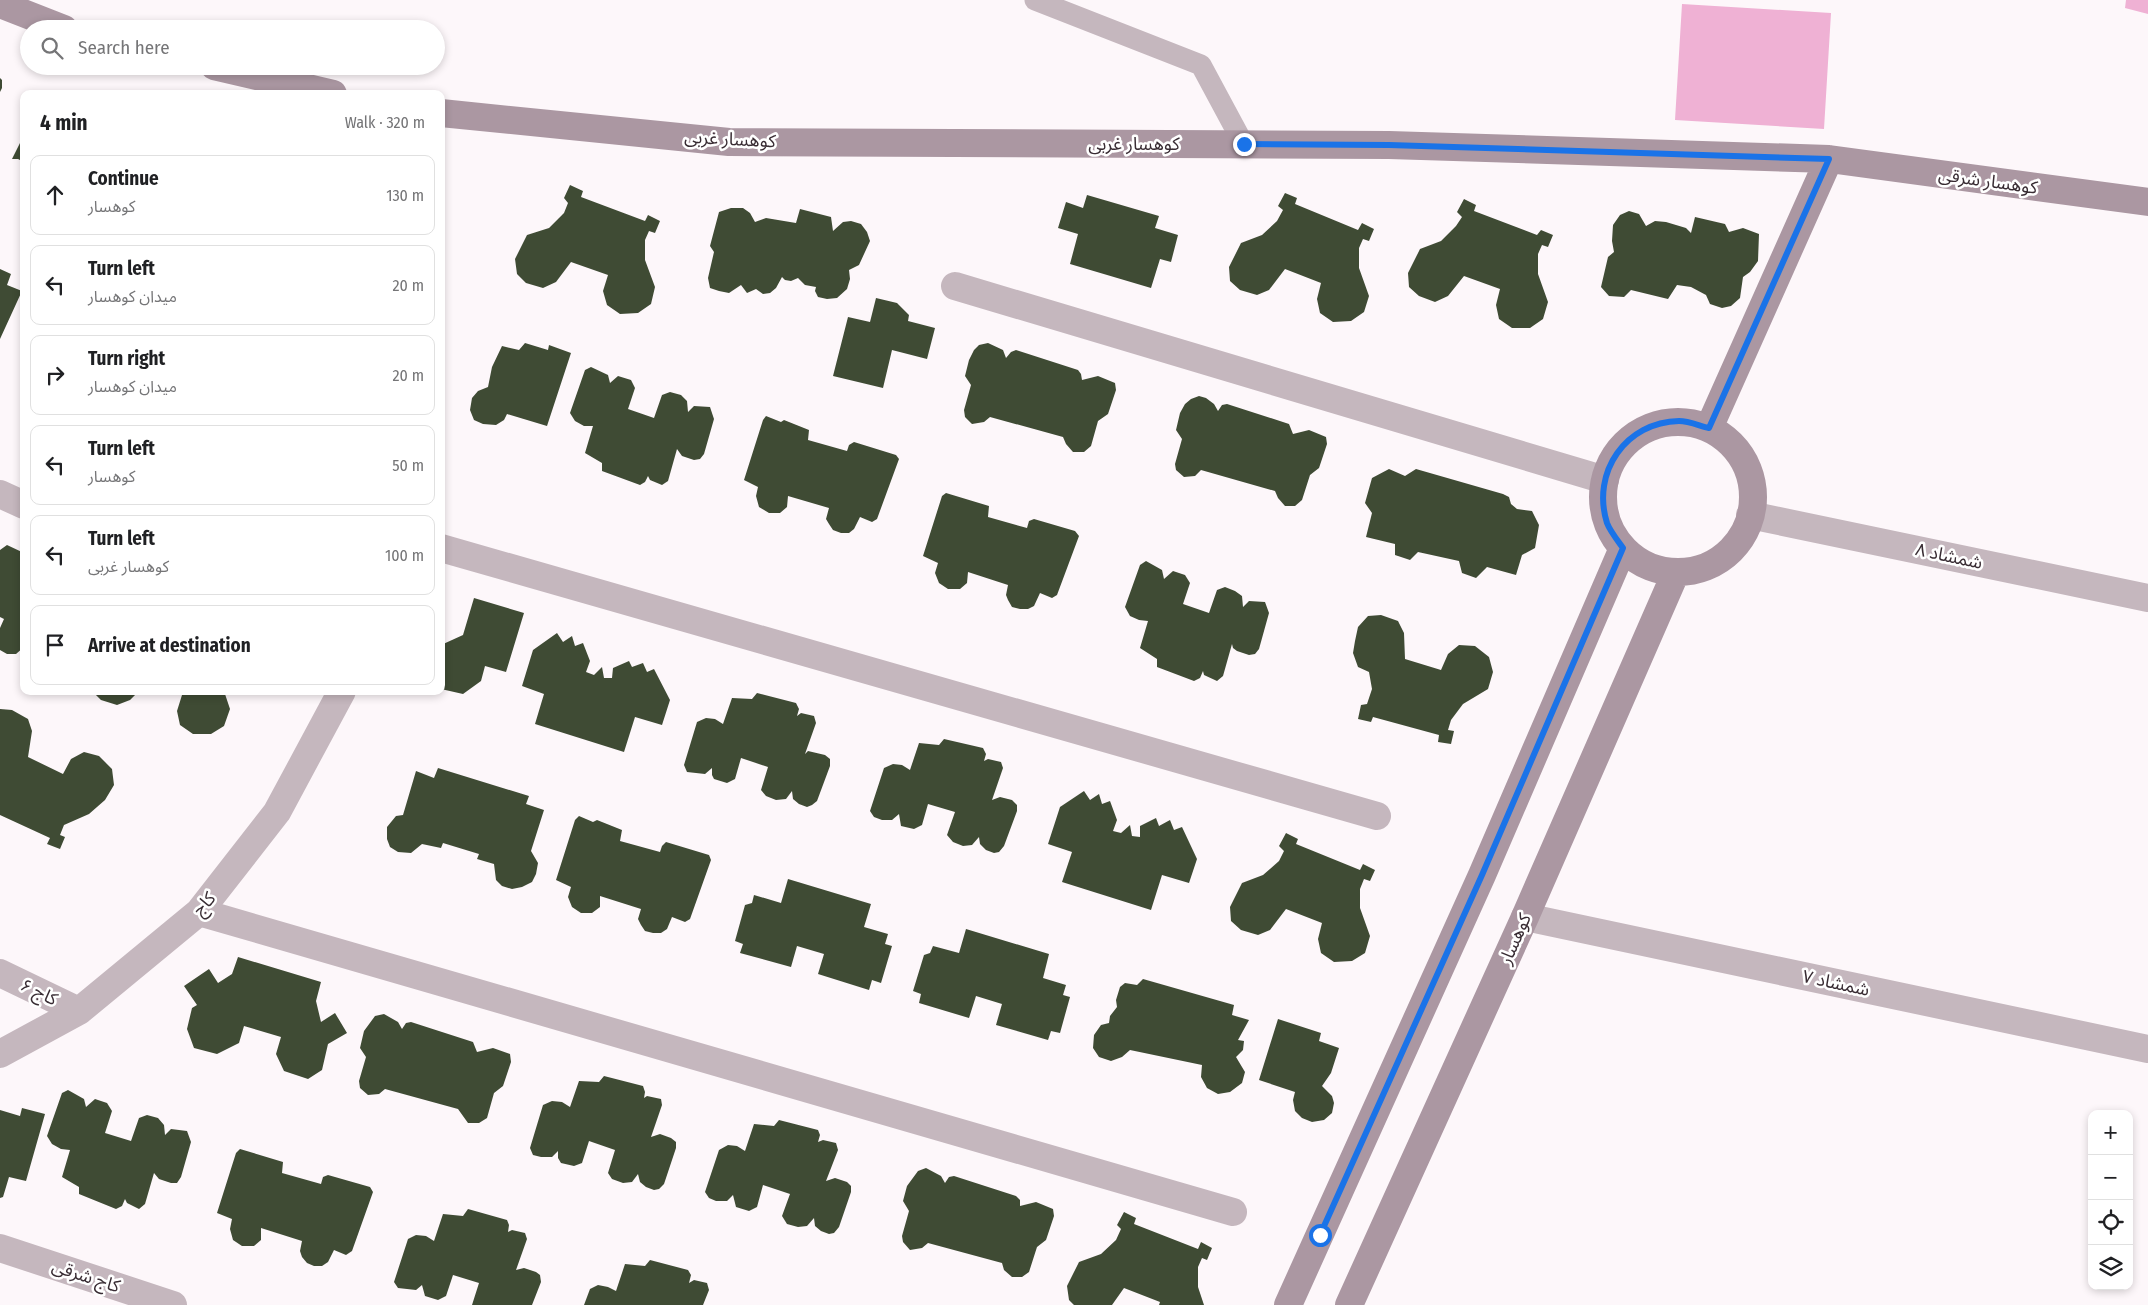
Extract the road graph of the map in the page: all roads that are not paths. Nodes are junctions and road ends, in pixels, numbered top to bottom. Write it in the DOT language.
graph roads {
  1 [pos="1035,0"];
  2 [pos="0,4"];
  3 [pos="41,20"];
  4 [pos="252,75"];
  5 [pos="316,90"];
  6 [pos="445,113"];
  7 [pos="1244,144"];
  8 [pos="1829,159"];
  9 [pos="2148,202"];
  10 [pos="955,286"];
  11 [pos="1709,428"];
  12 [pos="1605,480"];
  13 [pos="0,494"];
  14 [pos="20,503"];
  15 [pos="1750,515"];
  16 [pos="1623,548"];
  17 [pos="445,549"];
  18 [pos="1676,572"];
  19 [pos="2148,598"];
  20 [pos="340,695"];
  21 [pos="1377,816"];
  22 [pos="199,912"];
  23 [pos="1525,917"];
  24 [pos="0,973"];
  25 [pos="79,1011"];
  26 [pos="2148,1049"];
  27 [pos="0,1054"];
  28 [pos="1233,1212"];
  29 [pos="0,1248"];
  30 [pos="173,1305"];
  31 [pos="1288,1305"];
  32 [pos="1349,1305"];
  1 -- 7 [label="lane"];
  2 -- 3 [label="street"];
  4 -- 5 [label="street"];
  6 -- 7 [label="street, کوهسار غربی"];
  7 -- 8 [label="street, کوهسار غربی"];
  8 -- 9 [label="street, کوهسار شرقی"];
  8 -- 11 [label="street"];
  10 -- 12 [label="street"];
  11 -- 12 [label="street"];
  11 -- 15 [label="street"];
  12 -- 16 [label="street"];
  13 -- 14 [label="street"];
  15 -- 18 [label="street"];
  15 -- 19 [label="street, شمشاد ۸"];
  16 -- 18 [label="street"];
  16 -- 31 [label="street"];
  17 -- 21 [label="street"];
  18 -- 23 [label="street, کوهسار"];
  20 -- 22 [label="street, کاج"];
  22 -- 25 [label="street, کاج"];
  22 -- 28 [label="street"];
  23 -- 26 [label="street, شمشاد ۷"];
  23 -- 32 [label="street, کوهسار"];
  24 -- 25 [label="street, کاج ۶"];
  25 -- 27 [label="street, کاج"];
  29 -- 30 [label="street, کاج شرقی"];
}
